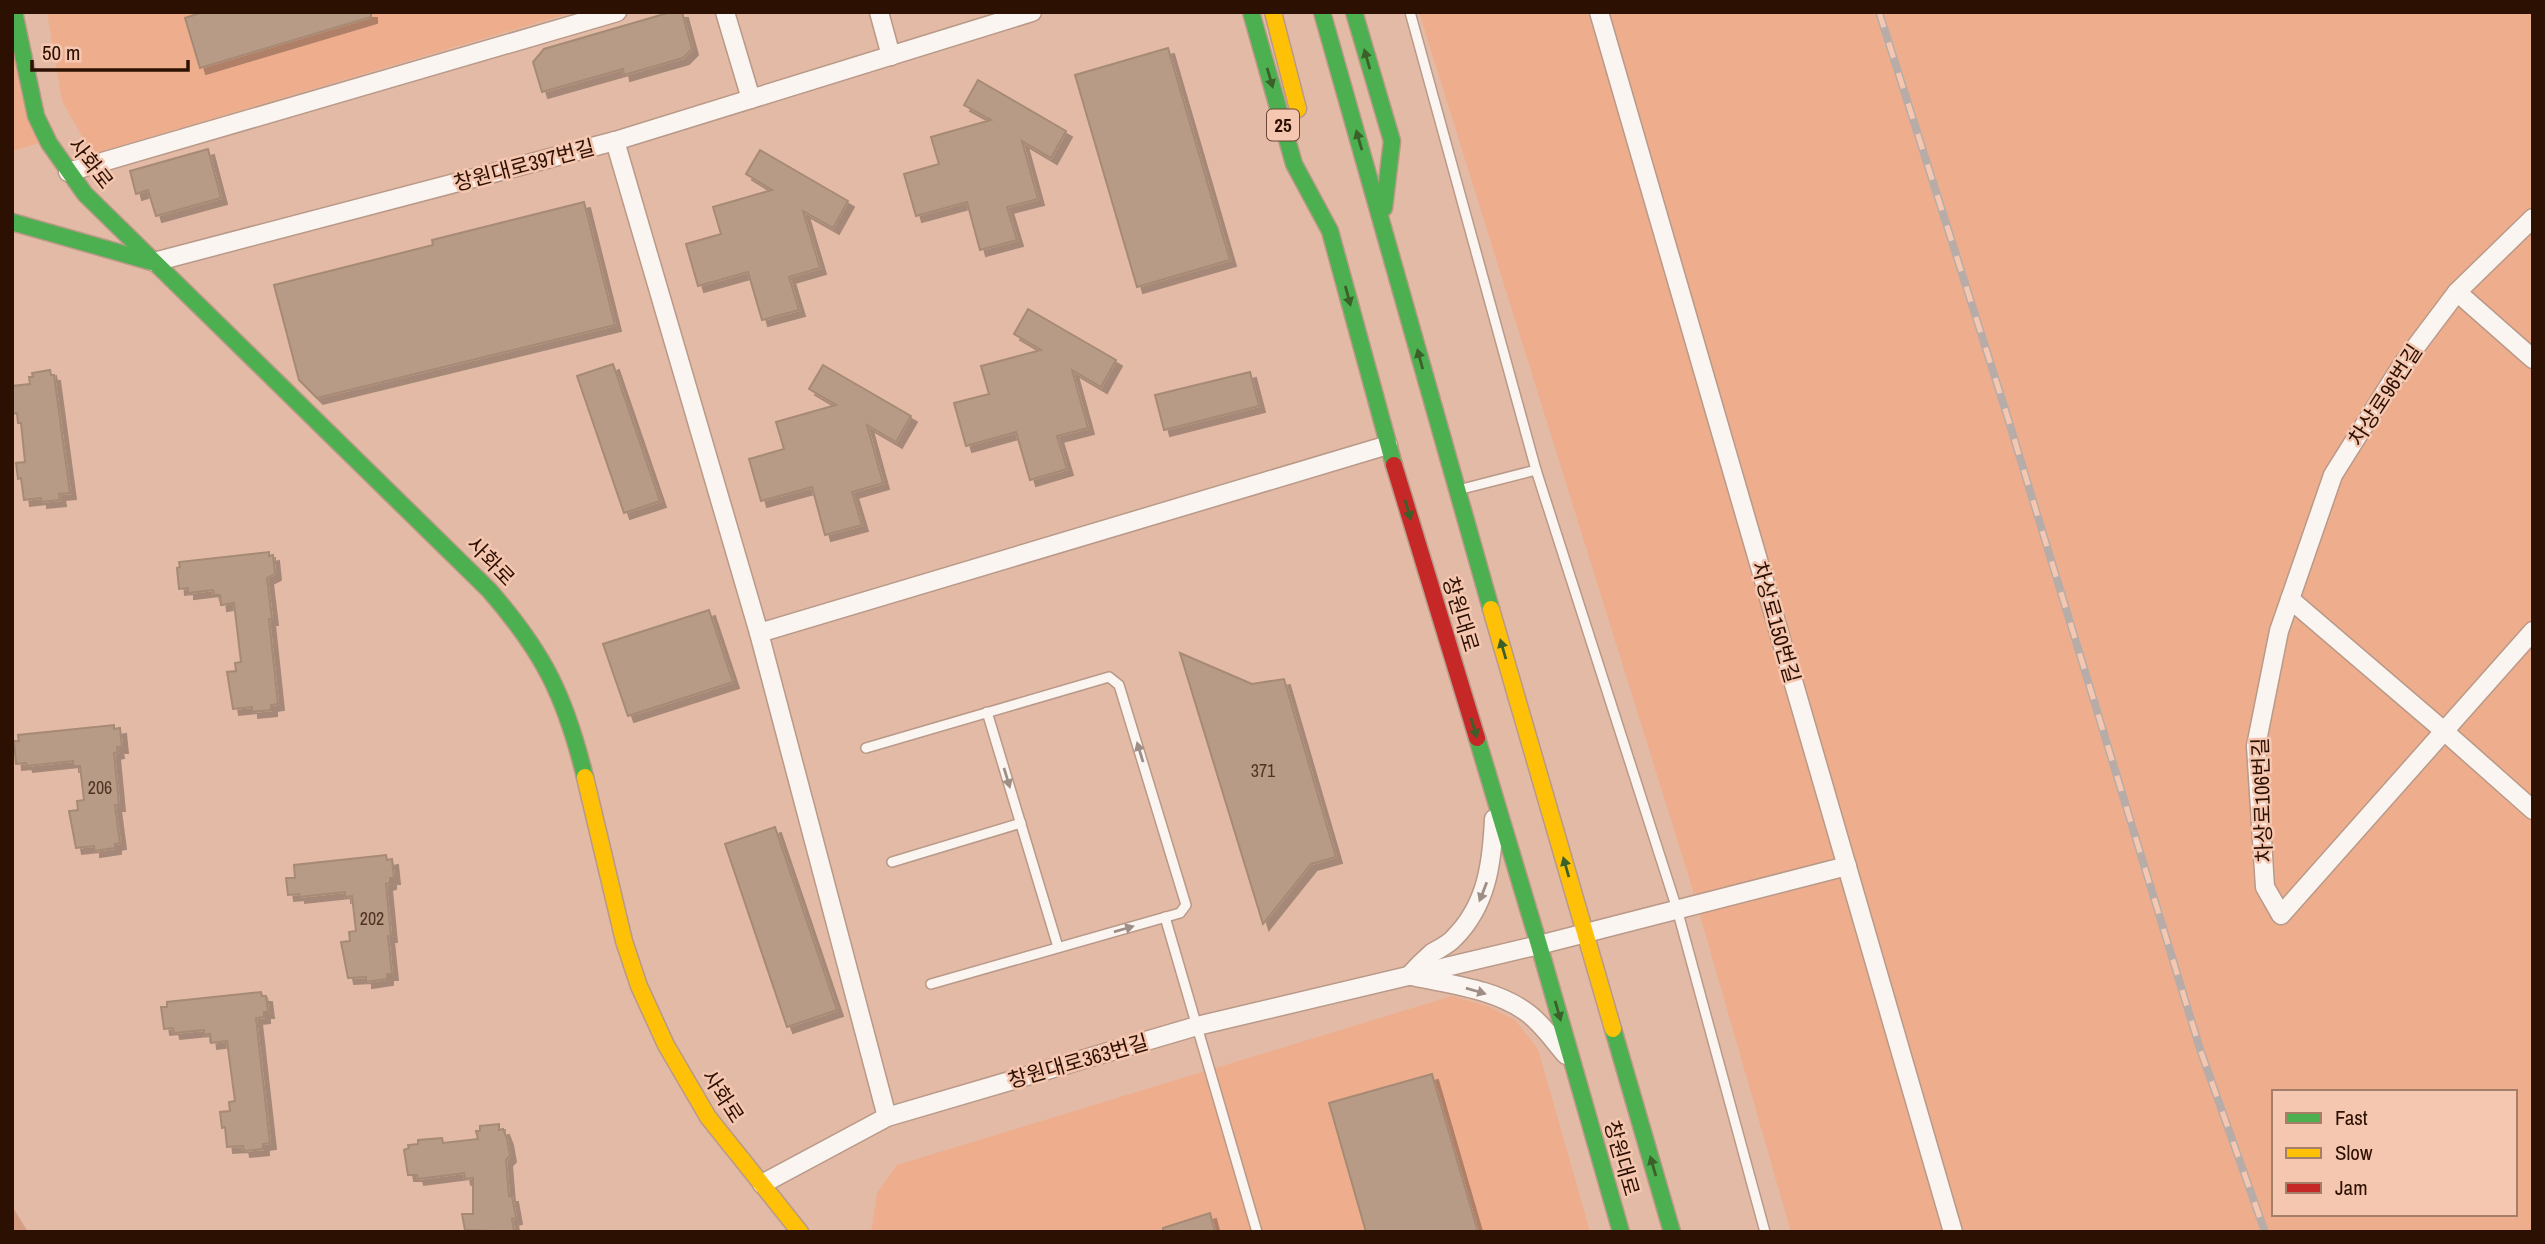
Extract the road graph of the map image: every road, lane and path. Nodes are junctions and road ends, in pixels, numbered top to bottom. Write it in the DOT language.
graph roads {
  1 [pos="14,12"];
  2 [pos="617,12"];
  3 [pos="725,12"];
  4 [pos="879,12"];
  5 [pos="1273,12"];
  6 [pos="1322,12"];
  7 [pos="1353,12"];
  8 [pos="1410,12"];
  9 [pos="1599,12"];
  10 [pos="1027,13"];
  11 [pos="1250,16"];
  12 [pos="891,56"];
  13 [pos="751,99"];
  14 [pos="1303,128"];
  15 [pos="615,141"];
  16 [pos="1313,166"];
  17 [pos="68,172"];
  18 [pos="2533,218"];
  19 [pos="1382,221"];
  20 [pos="12,222"];
  21 [pos="1330,230"];
  22 [pos="153,262"];
  23 [pos="2458,292"];
  24 [pos="2533,359"];
  25 [pos="1388,445"];
  26 [pos="1535,470"];
  27 [pos="1457,491"];
  28 [pos="2290,599"];
  29 [pos="2533,631"];
  30 [pos="759,633"];
  31 [pos="987,712"];
  32 [pos="2444,731"];
  33 [pos="866,748"];
  34 [pos="1495,800"];
  35 [pos="2533,810"];
  36 [pos="1021,823"];
  37 [pos="892,862"];
  38 [pos="1847,866"];
  39 [pos="1677,909"];
  40 [pos="1165,917"];
  41 [pos="1585,933"];
  42 [pos="1539,945"];
  43 [pos="1058,947"];
  44 [pos="1409,976"];
  45 [pos="931,984"];
  46 [pos="1197,1026"];
  47 [pos="1573,1064"];
  48 [pos="887,1117"];
  49 [pos="762,1184"];
  50 [pos="800,1232"];
  51 [pos="1257,1232"];
  52 [pos="1621,1232"];
  53 [pos="1672,1232"];
  54 [pos="1765,1232"];
  55 [pos="1953,1232"];
  1 -- 17 [label="main road, 사화로"];
  2 -- 17 [label="street"];
  3 -- 13 [label="street"];
  4 -- 12 [label="street"];
  5 -- 14 [label="main road"];
  19 -- 6 [label="main road, 창원대로, one-way"];
  19 -- 7 [label="main road, one-way"];
  8 -- 26 [label="lane"];
  9 -- 38 [label="street, 차상로150번길"];
  10 -- 12 [label="street, 창원대로397번길"];
  11 -- 21 [label="main road, 창원대로 / 25, one-way"];
  12 -- 13 [label="street, 창원대로397번길"];
  13 -- 15 [label="street, 창원대로397번길"];
  15 -- 22 [label="street, 창원대로397번길"];
  15 -- 30 [label="street"];
  16 -- 21 [label="main road"];
  17 -- 22 [label="main road, 사화로"];
  18 -- 23 [label="street, 차상로96번길"];
  27 -- 19 [label="main road, 창원대로, one-way"];
  20 -- 22 [label="main road"];
  21 -- 25 [label="main road, 창원대로, one-way"];
  22 -- 49 [label="main road, 사화로"];
  23 -- 24 [label="street"];
  23 -- 28 [label="street, 차상로96번길"];
  25 -- 30 [label="street"];
  25 -- 34 [label="main road, 창원대로, one-way"];
  26 -- 27 [label="lane"];
  26 -- 39 [label="lane"];
  41 -- 27 [label="main road, 창원대로, one-way"];
  28 -- 32 [label="street"];
  28 -- 32 [label="street, 차상로106번길"];
  29 -- 32 [label="street"];
  30 -- 48 [label="street"];
  31 -- 33 [label="lane"];
  31 -- 36 [label="lane, one-way"];
  40 -- 31 [label="lane, one-way"];
  32 -- 35 [label="street"];
  34 -- 42 [label="main road, 창원대로"];
  34 -- 44 [label="street, one-way"];
  36 -- 37 [label="lane"];
  36 -- 43 [label="lane"];
  38 -- 39 [label="street, 창원대로363번길"];
  38 -- 55 [label="street, 차상로150번길"];
  39 -- 41 [label="street, 창원대로363번길"];
  39 -- 54 [label="lane"];
  43 -- 40 [label="lane, one-way"];
  40 -- 46 [label="lane"];
  41 -- 42 [label="street, 창원대로363번길"];
  53 -- 41 [label="main road, 창원대로, one-way"];
  42 -- 44 [label="street, 창원대로363번길"];
  42 -- 47 [label="main road, 창원대로, one-way"];
  43 -- 45 [label="lane"];
  44 -- 46 [label="street, 창원대로363번길"];
  44 -- 47 [label="street, 창원대로363번길, one-way"];
  46 -- 48 [label="street, 창원대로363번길"];
  46 -- 51 [label="lane"];
  47 -- 52 [label="main road, 창원대로"];
  48 -- 49 [label="street, 창원대로363번길"];
  49 -- 50 [label="main road, 사화로"];
}
